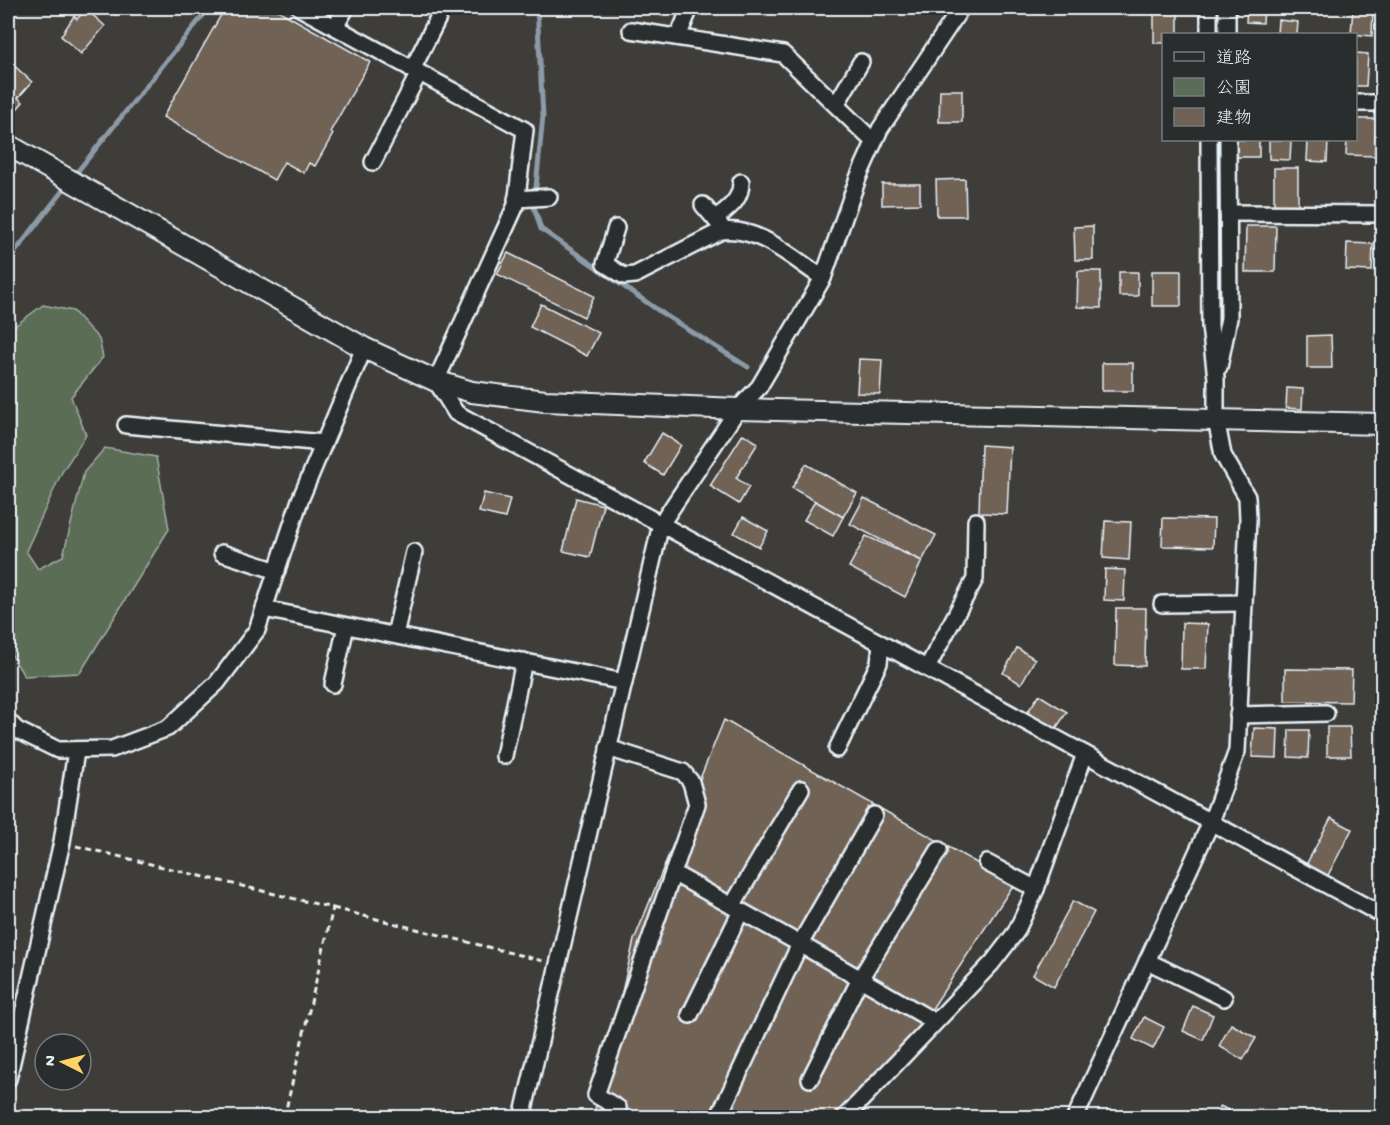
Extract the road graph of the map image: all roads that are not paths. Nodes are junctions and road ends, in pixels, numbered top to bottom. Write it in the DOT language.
graph roads {
  1 [pos="300,8"];
  2 [pos="345,8"];
  3 [pos="690,8"];
  4 [pos="961,8"];
  5 [pos="1209,8"];
  6 [pos="1227,8"];
  7 [pos="438,18"];
  8 [pos="335,27"];
  9 [pos="631,30"];
  10 [pos="1209,33"];
  11 [pos="1227,33"];
  12 [pos="678,37"];
  13 [pos="861,62"];
  14 [pos="415,72"];
  15 [pos="1357,103"];
  16 [pos="1383,103"];
  17 [pos="836,105"];
  18 [pos="1209,141"];
  19 [pos="1228,141"];
  20 [pos="874,142"];
  21 [pos="8,145"];
  22 [pos="372,162"];
  23 [pos="741,182"];
  24 [pos="548,197"];
  25 [pos="520,199"];
  26 [pos="703,205"];
  27 [pos="1228,213"];
  28 [pos="1383,214"];
  29 [pos="720,225"];
  30 [pos="616,228"];
  31 [pos="823,278"];
  32 [pos="363,348"];
  33 [pos="1216,378"];
  34 [pos="436,381"];
  35 [pos="738,409"];
  36 [pos="1216,419"];
  37 [pos="1383,424"];
  38 [pos="126,425"];
  39 [pos="324,444"];
  40 [pos="976,521"];
  41 [pos="661,524"];
  42 [pos="414,552"];
  43 [pos="222,553"];
  44 [pos="277,571"];
  45 [pos="1162,603"];
  46 [pos="1244,603"];
  47 [pos="264,609"];
  48 [pos="346,626"];
  49 [pos="395,635"];
  50 [pos="881,644"];
  51 [pos="524,661"];
  52 [pos="927,668"];
  53 [pos="624,682"];
  54 [pos="333,684"];
  55 [pos="1326,713"];
  56 [pos="1238,715"];
  57 [pos="8,721"];
  58 [pos="608,748"];
  59 [pos="837,749"];
  60 [pos="76,752"];
  61 [pos="1085,754"];
  62 [pos="504,756"];
  63 [pos="801,789"];
  64 [pos="874,815"];
  65 [pos="1211,822"];
  66 [pos="939,850"];
  67 [pos="987,863"];
  68 [pos="673,873"];
  69 [pos="1036,889"];
  70 [pos="736,909"];
  71 [pos="1383,915"];
  72 [pos="800,944"];
  73 [pos="1147,961"];
  74 [pos="861,979"];
  75 [pos="1224,998"];
  76 [pos="690,1015"];
  77 [pos="935,1022"];
  78 [pos="8,1079"];
  79 [pos="810,1079"];
  80 [pos="522,1118"];
  81 [pos="615,1118"];
  82 [pos="718,1118"];
  83 [pos="844,1118"];
  84 [pos="1075,1118"];
  1 -- 8 [label="street"];
  2 -- 8 [label="street"];
  3 -- 12 [label="street"];
  4 -- 20 [label="street"];
  5 -- 10 [label="street"];
  6 -- 11 [label="street"];
  7 -- 14 [label="street"];
  8 -- 14 [label="street"];
  9 -- 12 [label="street"];
  12 -- 17 [label="street"];
  13 -- 17 [label="street"];
  14 -- 22 [label="street"];
  14 -- 25 [label="street"];
  15 -- 16 [label="street"];
  17 -- 20 [label="street"];
  18 -- 33 [label="street"];
  19 -- 27 [label="street"];
  20 -- 31 [label="street"];
  21 -- 32 [label="street"];
  23 -- 29 [label="street"];
  24 -- 25 [label="street"];
  25 -- 34 [label="street"];
  26 -- 29 [label="street"];
  27 -- 28 [label="street"];
  27 -- 33 [label="street"];
  29 -- 30 [label="street"];
  29 -- 31 [label="street"];
  31 -- 35 [label="street"];
  32 -- 34 [label="street"];
  32 -- 39 [label="street"];
  33 -- 36 [label="street"];
  34 -- 35 [label="street"];
  34 -- 41 [label="street"];
  35 -- 36 [label="street"];
  35 -- 41 [label="street"];
  36 -- 37 [label="street"];
  36 -- 46 [label="street"];
  38 -- 39 [label="street"];
  39 -- 44 [label="street"];
  40 -- 52 [label="street"];
  41 -- 50 [label="street"];
  41 -- 53 [label="street"];
  42 -- 49 [label="street"];
  43 -- 44 [label="street"];
  44 -- 47 [label="street"];
  45 -- 46 [label="street"];
  46 -- 56 [label="street"];
  47 -- 48 [label="street"];
  47 -- 60 [label="street"];
  48 -- 49 [label="street"];
  48 -- 54 [label="street"];
  49 -- 51 [label="street"];
  50 -- 52 [label="street"];
  50 -- 59 [label="street"];
  51 -- 53 [label="street"];
  51 -- 62 [label="street"];
  52 -- 61 [label="street"];
  53 -- 58 [label="street"];
  55 -- 56 [label="street"];
  56 -- 65 [label="street"];
  57 -- 60 [label="street"];
  58 -- 68 [label="street"];
  58 -- 80 [label="street"];
  60 -- 78 [label="street"];
  61 -- 65 [label="street"];
  61 -- 69 [label="street"];
  63 -- 70 [label="street"];
  64 -- 72 [label="street"];
  65 -- 71 [label="street"];
  65 -- 73 [label="street"];
  66 -- 74 [label="street"];
  67 -- 69 [label="street"];
  68 -- 70 [label="street"];
  68 -- 81 [label="street"];
  69 -- 77 [label="street"];
  70 -- 72 [label="street"];
  70 -- 76 [label="street"];
  72 -- 74 [label="street"];
  72 -- 82 [label="street"];
  73 -- 75 [label="street"];
  73 -- 84 [label="street"];
  74 -- 77 [label="street"];
  74 -- 79 [label="street"];
  77 -- 83 [label="street"];
}
